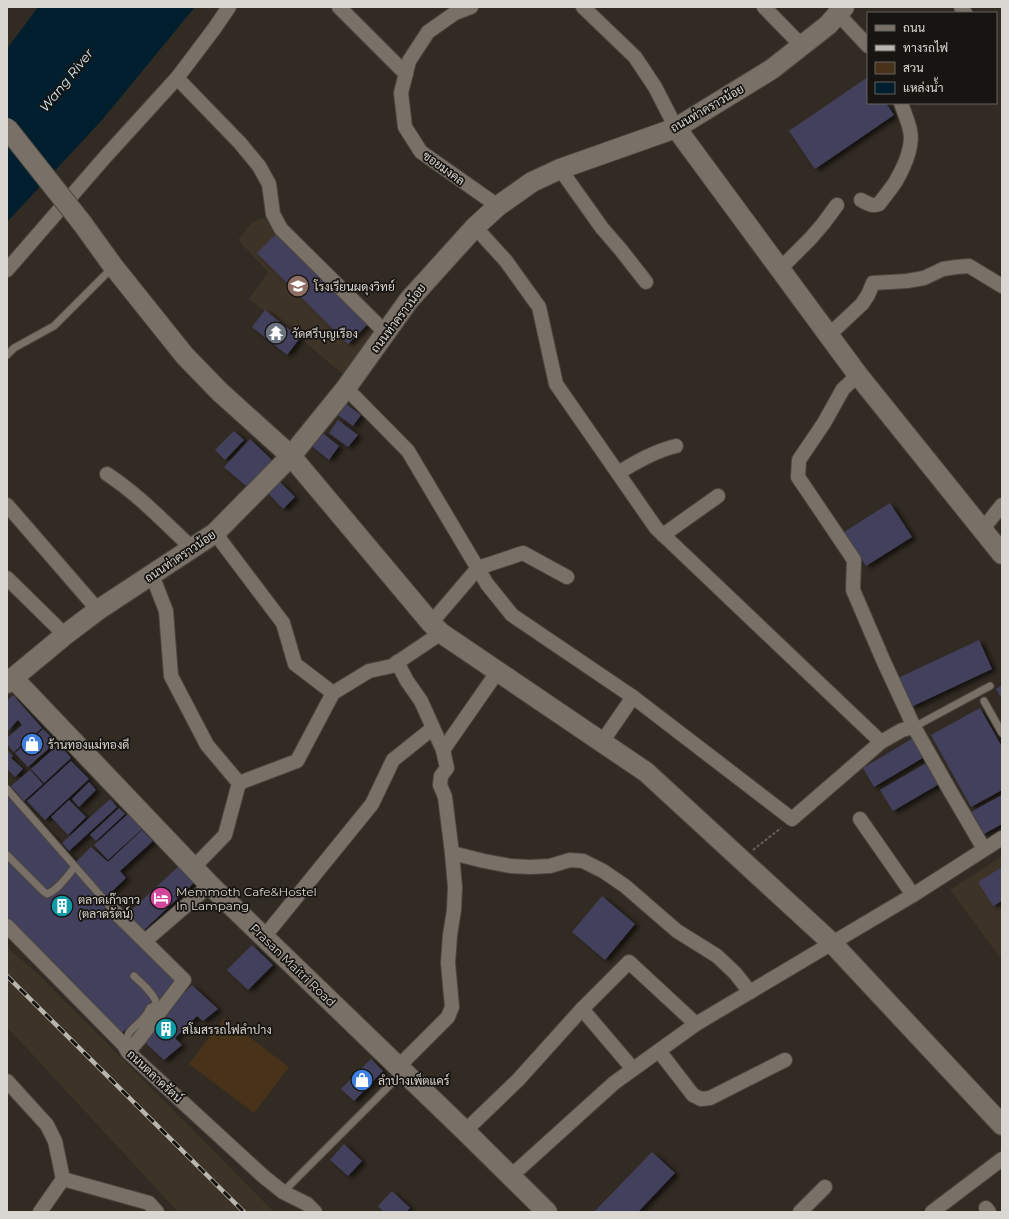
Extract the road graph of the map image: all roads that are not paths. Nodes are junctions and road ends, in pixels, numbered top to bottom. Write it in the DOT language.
graph roads {
  1 [pos="229,7"];
  2 [pos="339,7"];
  3 [pos="471,7"];
  4 [pos="584,7"];
  5 [pos="764,7"];
  6 [pos="841,11"];
  7 [pos="867,45"];
  8 [pos="802,46"];
  9 [pos="406,74"];
  10 [pos="176,78"];
  11 [pos="901,104"];
  12 [pos="7,128"];
  13 [pos="676,128"];
  14 [pos="560,169"];
  15 [pos="861,200"];
  16 [pos="836,205"];
  17 [pos="498,206"];
  18 [pos="475,227"];
  19 [pos="113,266"];
  20 [pos="780,268"];
  21 [pos="7,270"];
  22 [pos="646,282"];
  23 [pos="1002,286"];
  24 [pos="386,333"];
  25 [pos="828,335"];
  26 [pos="7,355"];
  27 [pos="858,375"];
  28 [pos="346,388"];
  29 [pos="676,446"];
  30 [pos="291,456"];
  31 [pos="618,473"];
  32 [pos="107,474"];
  33 [pos="718,496"];
  34 [pos="7,505"];
  35 [pos="1002,505"];
  36 [pos="982,530"];
  37 [pos="215,533"];
  38 [pos="663,535"];
  39 [pos="192,548"];
  40 [pos="1002,554"];
  41 [pos="478,568"];
  42 [pos="152,575"];
  43 [pos="567,577"];
  44 [pos="7,578"];
  45 [pos="98,610"];
  46 [pos="436,628"];
  47 [pos="65,635"];
  48 [pos="396,662"];
  49 [pos="498,671"];
  50 [pos="10,680"];
  51 [pos="990,686"];
  52 [pos="333,693"];
  53 [pos="633,697"];
  54 [pos="984,701"];
  55 [pos="914,727"];
  56 [pos="433,728"];
  57 [pos="1002,733"];
  58 [pos="602,742"];
  59 [pos="880,742"];
  60 [pos="443,750"];
  61 [pos="239,783"];
  62 [pos="7,789"];
  63 [pos="860,819"];
  64 [pos="1002,838"];
  65 [pos="984,849"];
  66 [pos="452,853"];
  67 [pos="7,855"];
  68 [pos="75,867"];
  69 [pos="193,868"];
  70 [pos="210,885"];
  71 [pos="913,895"];
  72 [pos="114,911"];
  73 [pos="7,926"];
  74 [pos="264,937"];
  75 [pos="145,942"];
  76 [pos="832,943"];
  77 [pos="134,976"];
  78 [pos="750,992"];
  79 [pos="582,1009"];
  80 [pos="696,1024"];
  81 [pos="126,1048"];
  82 [pos="659,1051"];
  83 [pos="785,1060"];
  84 [pos="400,1070"];
  85 [pos="633,1070"];
  86 [pos="7,1081"];
  87 [pos="999,1116"];
  88 [pos="465,1131"];
  89 [pos="1002,1160"];
  90 [pos="510,1177"];
  91 [pos="63,1179"];
  92 [pos="825,1187"];
  93 [pos="283,1192"];
  94 [pos="40,1212"];
  95 [pos="156,1212"];
  96 [pos="314,1212"];
  97 [pos="547,1212"];
  98 [pos="800,1212"];
  99 [pos="932,1212"];
  1 -- 10 [label="street"];
  2 -- 9 [label="street"];
  3 -- 9 [label="street, ซอยมงคล"];
  4 -- 13 [label="street"];
  5 -- 8 [label="street"];
  6 -- 7 [label="street"];
  6 -- 8 [label="street, ถนนท่าคราวน้อย"];
  8 -- 13 [label="street, ถนนท่าคราวน้อย"];
  9 -- 17 [label="street, ซอยมงคล"];
  10 -- 21 [label="street"];
  10 -- 24 [label="street"];
  11 -- 15 [label="street"];
  12 -- 19 [label="street, bridge"];
  13 -- 14 [label="street, ถนนท่าคราวน้อย"];
  13 -- 20 [label="street"];
  14 -- 17 [label="street, ถนนท่าคราวน้อย"];
  14 -- 22 [label="street"];
  16 -- 20 [label="street"];
  17 -- 18 [label="street, ถนนท่าคราวน้อย"];
  18 -- 24 [label="street, ถนนท่าคราวน้อย"];
  18 -- 31 [label="street"];
  19 -- 26 [label="lane"];
  19 -- 30 [label="street"];
  20 -- 25 [label="street"];
  23 -- 25 [label="street"];
  24 -- 28 [label="street, ถนนท่าคราวน้อย"];
  25 -- 27 [label="street"];
  27 -- 36 [label="street"];
  27 -- 55 [label="street"];
  28 -- 30 [label="street, ถนนท่าคราวน้อย"];
  28 -- 41 [label="street"];
  29 -- 31 [label="street"];
  30 -- 37 [label="street, ถนนท่าคราวน้อย"];
  30 -- 46 [label="street"];
  31 -- 38 [label="street"];
  32 -- 39 [label="street"];
  33 -- 38 [label="street"];
  34 -- 45 [label="street"];
  35 -- 36 [label="street"];
  36 -- 40 [label="street"];
  37 -- 39 [label="street, ถนนท่าคราวน้อย"];
  37 -- 52 [label="street"];
  38 -- 59 [label="street"];
  39 -- 42 [label="street, ถนนท่าคราวน้อย"];
  41 -- 43 [label="street"];
  41 -- 46 [label="street"];
  41 -- 53 [label="street"];
  42 -- 45 [label="street, ถนนท่าคราวน้อย"];
  42 -- 61 [label="street"];
  44 -- 47 [label="street"];
  45 -- 47 [label="street, ถนนท่าคราวน้อย"];
  46 -- 48 [label="street"];
  46 -- 49 [label="street"];
  47 -- 50 [label="street, ถนนท่าคราวน้อย"];
  48 -- 52 [label="street"];
  48 -- 56 [label="street"];
  49 -- 58 [label="street"];
  49 -- 60 [label="street"];
  50 -- 69 [label="street, Prasan Maitri Road"];
  51 -- 55 [label="lane"];
  52 -- 61 [label="street"];
  53 -- 58 [label="street"];
  53 -- 59 [label="street"];
  54 -- 57 [label="lane"];
  55 -- 59 [label="street"];
  55 -- 65 [label="street"];
  56 -- 60 [label="street"];
  56 -- 74 [label="street"];
  58 -- 76 [label="street"];
  60 -- 66 [label="street"];
  61 -- 69 [label="street"];
  62 -- 68 [label="lane"];
  63 -- 71 [label="street"];
  64 -- 65 [label="street"];
  65 -- 71 [label="street"];
  66 -- 78 [label="street"];
  66 -- 84 [label="street"];
  67 -- 68 [label="lane"];
  68 -- 72 [label="lane"];
  69 -- 70 [label="street, Prasan Maitri Road"];
  70 -- 74 [label="street, Prasan Maitri Road"];
  70 -- 75 [label="street"];
  71 -- 76 [label="street"];
  72 -- 75 [label="street"];
  73 -- 81 [label="street, ถนนตลาดรัตน์"];
  74 -- 84 [label="street, Prasan Maitri Road"];
  75 -- 81 [label="street"];
  76 -- 78 [label="street"];
  76 -- 87 [label="street"];
  77 -- 81 [label="lane"];
  78 -- 80 [label="street"];
  79 -- 80 [label="street"];
  79 -- 85 [label="street"];
  79 -- 88 [label="street"];
  80 -- 82 [label="street"];
  81 -- 93 [label="street, ถนนตลาดรัตน์"];
  82 -- 83 [label="street"];
  82 -- 85 [label="street"];
  84 -- 88 [label="street, Prasan Maitri Road"];
  84 -- 93 [label="lane"];
  85 -- 90 [label="street"];
  86 -- 91 [label="street"];
  88 -- 90 [label="street, Prasan Maitri Road"];
  89 -- 99 [label="street"];
  90 -- 97 [label="street, Prasan Maitri Road"];
  91 -- 94 [label="street"];
  91 -- 95 [label="street"];
  92 -- 98 [label="street"];
  93 -- 96 [label="street, ถนนตลาดรัตน์"];
}
